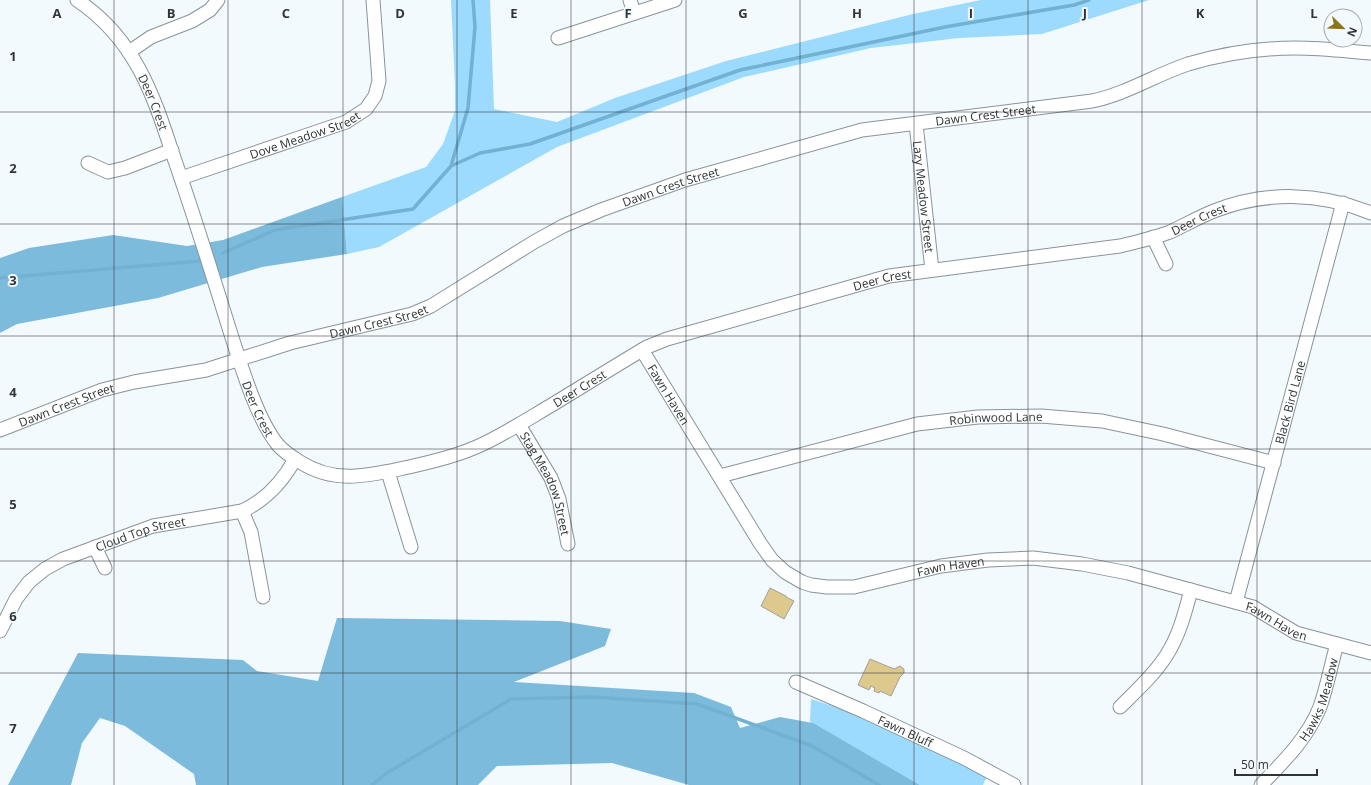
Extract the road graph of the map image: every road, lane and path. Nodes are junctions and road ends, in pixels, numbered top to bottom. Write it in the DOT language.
graph roads {
  1 [pos="77,0"];
  2 [pos="218,0"];
  3 [pos="373,0"];
  4 [pos="630,0"];
  5 [pos="675,0"];
  6 [pos="634,13"];
  7 [pos="558,38"];
  8 [pos="129,52"];
  9 [pos="1371,53"];
  10 [pos="916,124"];
  11 [pos="172,150"];
  12 [pos="88,163"];
  13 [pos="181,178"];
  14 [pos="1343,203"];
  15 [pos="1371,213"];
  16 [pos="1153,237"];
  17 [pos="1166,264"];
  18 [pos="932,270"];
  19 [pos="642,350"];
  20 [pos="240,360"];
  21 [pos="519,424"];
  22 [pos="0,430"];
  23 [pos="295,459"];
  24 [pos="1274,463"];
  25 [pos="388,472"];
  26 [pos="720,476"];
  27 [pos="242,511"];
  28 [pos="568,544"];
  29 [pos="411,546"];
  30 [pos="95,547"];
  31 [pos="105,568"];
  32 [pos="1191,590"];
  33 [pos="263,597"];
  34 [pos="1236,602"];
  35 [pos="0,631"];
  36 [pos="1337,644"];
  37 [pos="1371,653"];
  38 [pos="796,682"];
  39 [pos="1120,707"];
  40 [pos="1014,785"];
  41 [pos="1260,785"];
  1 -- 8 [label="street, Deer Crest"];
  2 -- 8 [label="street"];
  3 -- 13 [label="street, Dove Meadow Street"];
  4 -- 6 [label="street"];
  5 -- 6 [label="street"];
  6 -- 7 [label="street"];
  8 -- 11 [label="street, Deer Crest"];
  9 -- 10 [label="street, Dawn Crest Street"];
  10 -- 18 [label="street, Lazy Meadow Street"];
  10 -- 20 [label="street, Dawn Crest Street"];
  11 -- 12 [label="street"];
  11 -- 13 [label="street, Deer Crest"];
  13 -- 20 [label="street, Deer Crest"];
  14 -- 15 [label="street, Deer Crest"];
  14 -- 16 [label="street, Deer Crest"];
  14 -- 24 [label="street, Black Bird Lane"];
  16 -- 17 [label="street"];
  16 -- 18 [label="street, Deer Crest"];
  18 -- 19 [label="street, Deer Crest"];
  19 -- 21 [label="street, Deer Crest"];
  19 -- 26 [label="street, Fawn Haven"];
  20 -- 22 [label="street, Dawn Crest Street"];
  20 -- 23 [label="street, Deer Crest"];
  21 -- 25 [label="street, Deer Crest"];
  21 -- 28 [label="street, Stag Meadow Street"];
  23 -- 25 [label="street, Deer Crest"];
  23 -- 27 [label="street, Cloud Top Street"];
  24 -- 26 [label="street, Robinwood Lane"];
  24 -- 34 [label="street, Black Bird Lane"];
  25 -- 29 [label="street"];
  26 -- 32 [label="street, Fawn Haven"];
  27 -- 30 [label="street, Cloud Top Street"];
  27 -- 33 [label="street"];
  30 -- 31 [label="street"];
  30 -- 35 [label="street, Cloud Top Street"];
  32 -- 34 [label="street, Fawn Haven"];
  32 -- 39 [label="street"];
  34 -- 36 [label="street, Fawn Haven"];
  36 -- 37 [label="street, Fawn Haven"];
  36 -- 41 [label="street, Hawks Meadow"];
  38 -- 40 [label="street, Fawn Bluff"];
}
